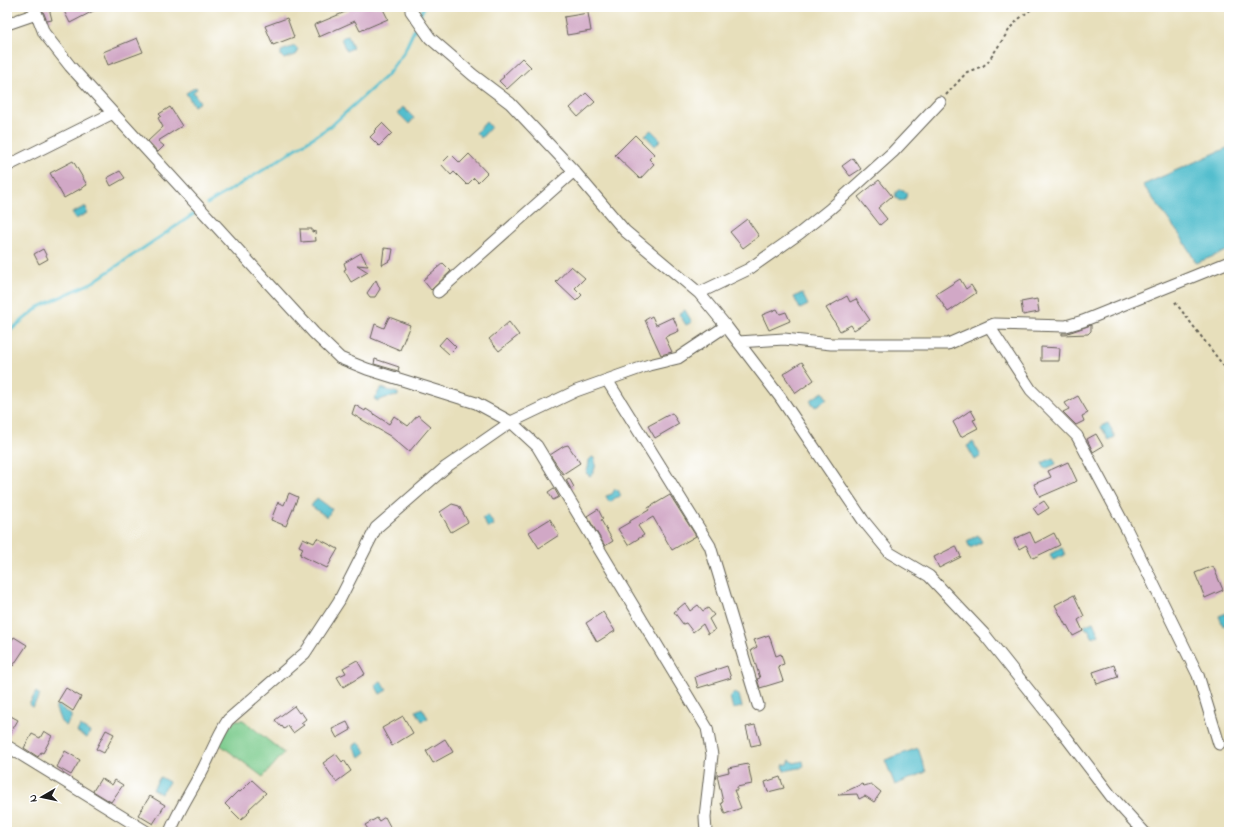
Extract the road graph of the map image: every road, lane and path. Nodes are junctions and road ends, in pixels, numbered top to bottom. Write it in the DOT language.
graph roads {
  1 [pos="410,7"];
  2 [pos="1034,7"];
  3 [pos="35,11"];
  4 [pos="7,24"];
  5 [pos="940,102"];
  6 [pos="113,113"];
  7 [pos="7,166"];
  8 [pos="574,171"];
  9 [pos="1229,262"];
  10 [pos="438,292"];
  11 [pos="699,293"];
  12 [pos="1175,302"];
  13 [pos="726,326"];
  14 [pos="989,326"];
  15 [pos="738,342"];
  16 [pos="1229,373"];
  17 [pos="607,380"];
  18 [pos="512,422"];
  19 [pos="758,705"];
  20 [pos="1219,744"];
  21 [pos="7,746"];
  22 [pos="147,832"];
  23 [pos="170,832"];
  24 [pos="706,832"];
  25 [pos="1144,832"];
  1 -- 8 [label="street"];
  2 -- 5 [label="path"];
  3 -- 4 [label="street"];
  3 -- 6 [label="street"];
  5 -- 11 [label="street"];
  6 -- 7 [label="street"];
  6 -- 18 [label="street"];
  8 -- 10 [label="street"];
  8 -- 11 [label="street"];
  9 -- 14 [label="street"];
  11 -- 13 [label="street"];
  12 -- 16 [label="path"];
  13 -- 15 [label="street"];
  13 -- 17 [label="street"];
  14 -- 15 [label="street"];
  14 -- 20 [label="street"];
  15 -- 25 [label="street"];
  17 -- 18 [label="street"];
  17 -- 19 [label="street"];
  18 -- 23 [label="street"];
  18 -- 24 [label="street"];
  21 -- 22 [label="street"];
}
